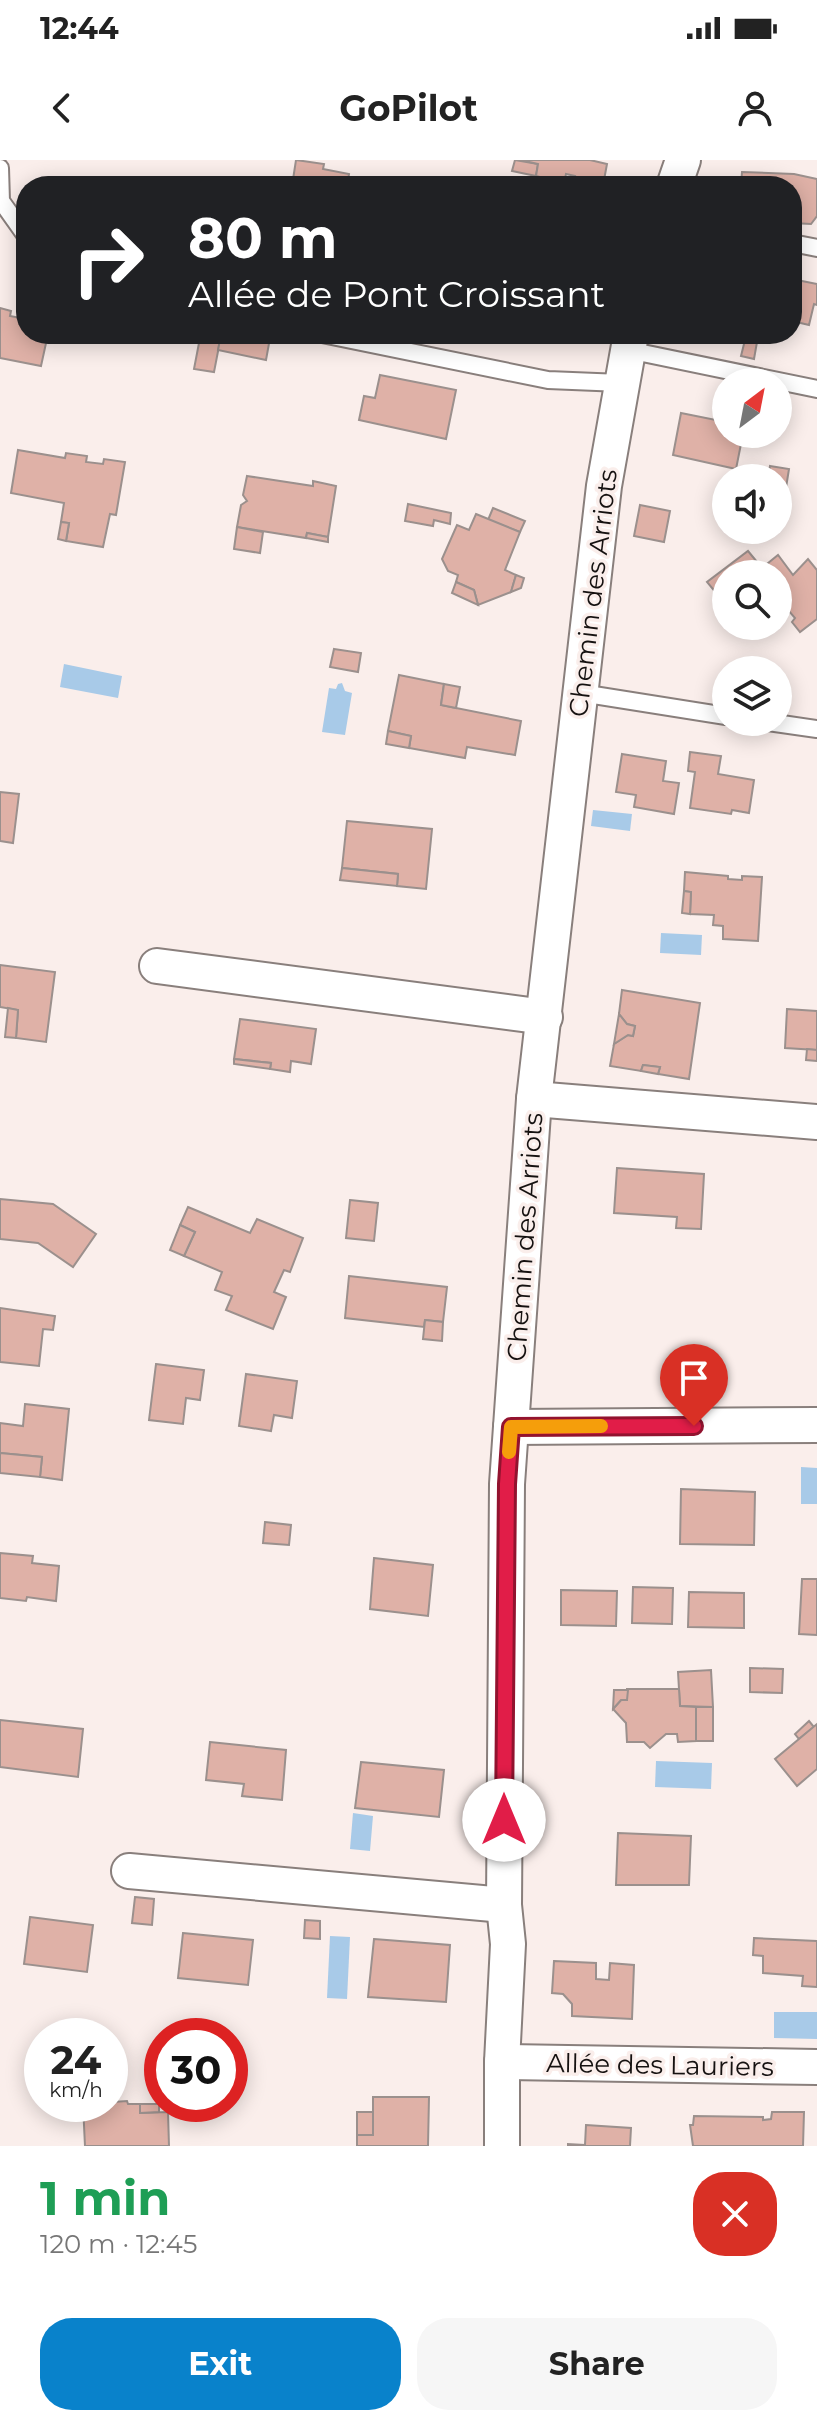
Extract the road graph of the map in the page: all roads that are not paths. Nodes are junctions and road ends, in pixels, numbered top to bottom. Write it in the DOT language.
graph roads {
  1 [pos="0,168"];
  2 [pos="16,222"];
  3 [pos="371,344"];
  4 [pos="630,344"];
  5 [pos="638,344"];
  6 [pos="621,383"];
  7 [pos="817,389"];
  8 [pos="581,693"];
  9 [pos="712,714"];
  10 [pos="792,725"];
  11 [pos="817,729"];
  12 [pos="157,966"];
  13 [pos="545,1017"];
  14 [pos="534,1099"];
  15 [pos="817,1122"];
  16 [pos="817,1425"];
  17 [pos="511,1427"];
  18 [pos="129,1871"];
  19 [pos="504,1905"];
  20 [pos="502,2062"];
  21 [pos="817,2067"];
  22 [pos="502,2146"];
  1 -- 2 [label="lane"];
  3 -- 6 [label="lane"];
  4 -- 6 [label="street, Chemin des Arriots"];
  5 -- 7 [label="lane"];
  6 -- 8 [label="street, Chemin des Arriots"];
  8 -- 9 [label="lane"];
  8 -- 13 [label="street, Chemin des Arriots"];
  10 -- 11 [label="lane"];
  12 -- 13 [label="street"];
  13 -- 14 [label="street, Chemin des Arriots"];
  14 -- 15 [label="street"];
  14 -- 17 [label="street, Chemin des Arriots"];
  16 -- 17 [label="street"];
  17 -- 19 [label="street, Chemin des Arriots"];
  18 -- 19 [label="street"];
  19 -- 20 [label="street, Chemin des Arriots"];
  20 -- 21 [label="street, Allée des Lauriers"];
  20 -- 22 [label="street, Chemin des Arriots"];
}
